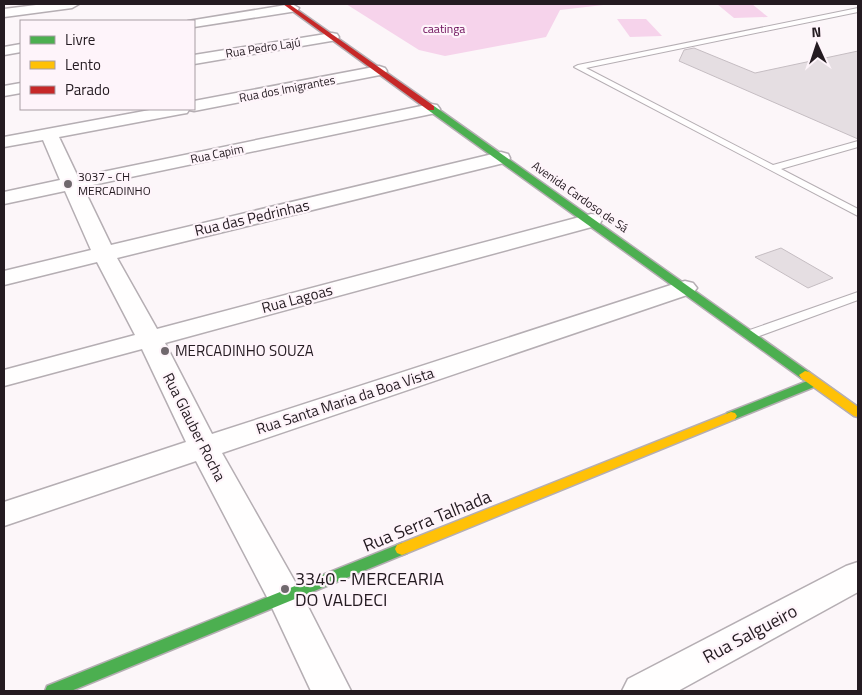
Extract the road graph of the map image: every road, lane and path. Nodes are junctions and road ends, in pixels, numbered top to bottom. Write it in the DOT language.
graph roads {
  1 [pos="72,4"];
  2 [pos="35,6"];
  3 [pos="289,6"];
  4 [pos="858,10"];
  5 [pos="4,13"];
  6 [pos="195,23"];
  7 [pos="332,37"];
  8 [pos="20,48"];
  9 [pos="4,51"];
  10 [pos="195,60"];
  11 [pos="379,71"];
  12 [pos="20,88"];
  13 [pos="4,91"];
  14 [pos="195,106"];
  15 [pos="431,109"];
  16 [pos="176,110"];
  17 [pos="49,134"];
  18 [pos="4,142"];
  19 [pos="858,144"];
  20 [pos="501,158"];
  21 [pos="772,168"];
  22 [pos="71,185"];
  23 [pos="4,198"];
  24 [pos="858,213"];
  25 [pos="591,220"];
  26 [pos="103,253"];
  27 [pos="4,278"];
  28 [pos="685,288"];
  29 [pos="858,296"];
  30 [pos="749,335"];
  31 [pos="150,339"];
  32 [pos="4,378"];
  33 [pos="815,382"];
  34 [pos="858,413"];
  35 [pos="204,448"];
  36 [pos="4,514"];
  37 [pos="858,576"];
  38 [pos="285,597"];
  39 [pos="53,691"];
  40 [pos="331,691"];
  41 [pos="642,691"];
  1 -- 2 [label="street"];
  2 -- 5 [label="street"];
  3 -- 6 [label="street"];
  3 -- 7 [label="main road, Avenida Cardoso de Sá"];
  4 -- 21 [label="lane"];
  7 -- 10 [label="street, Rua Pedro Lajú"];
  7 -- 11 [label="main road, Avenida Cardoso de Sá"];
  8 -- 9 [label="street"];
  11 -- 14 [label="street, Rua dos Imigrantes"];
  11 -- 15 [label="main road, Avenida Cardoso de Sá"];
  12 -- 13 [label="street"];
  15 -- 20 [label="main road, Avenida Cardoso de Sá"];
  15 -- 22 [label="street, Rua Capim"];
  16 -- 17 [label="street"];
  17 -- 18 [label="street"];
  17 -- 22 [label="street, Rua Glauber Rocha"];
  19 -- 21 [label="lane"];
  20 -- 25 [label="main road, Avenida Cardoso de Sá"];
  20 -- 26 [label="street, Rua das Pedrinhas"];
  21 -- 24 [label="lane"];
  22 -- 23 [label="street, Rua Capim"];
  22 -- 26 [label="street, Rua Glauber Rocha"];
  25 -- 28 [label="main road, Avenida Cardoso de Sá"];
  25 -- 31 [label="street, Rua Lagoas"];
  26 -- 27 [label="street, Rua das Pedrinhas"];
  26 -- 31 [label="street, Rua Glauber Rocha"];
  28 -- 30 [label="main road, Avenida Cardoso de Sá"];
  28 -- 35 [label="street, Rua Santa Maria da Boa Vista"];
  29 -- 30 [label="lane"];
  30 -- 33 [label="main road, Avenida Cardoso de Sá"];
  31 -- 32 [label="street, Rua Lagoas"];
  31 -- 35 [label="street, Rua Glauber Rocha"];
  33 -- 34 [label="main road, Avenida Cardoso de Sá"];
  33 -- 38 [label="main road, Rua Serra Talhada"];
  35 -- 36 [label="street, Rua Santa Maria da Boa Vista"];
  35 -- 38 [label="street, Rua Glauber Rocha"];
  37 -- 41 [label="street, Rua Salgueiro"];
  38 -- 39 [label="main road, Rua Serra Talhada"];
  38 -- 40 [label="street, Rua Glauber Rocha"];
}
